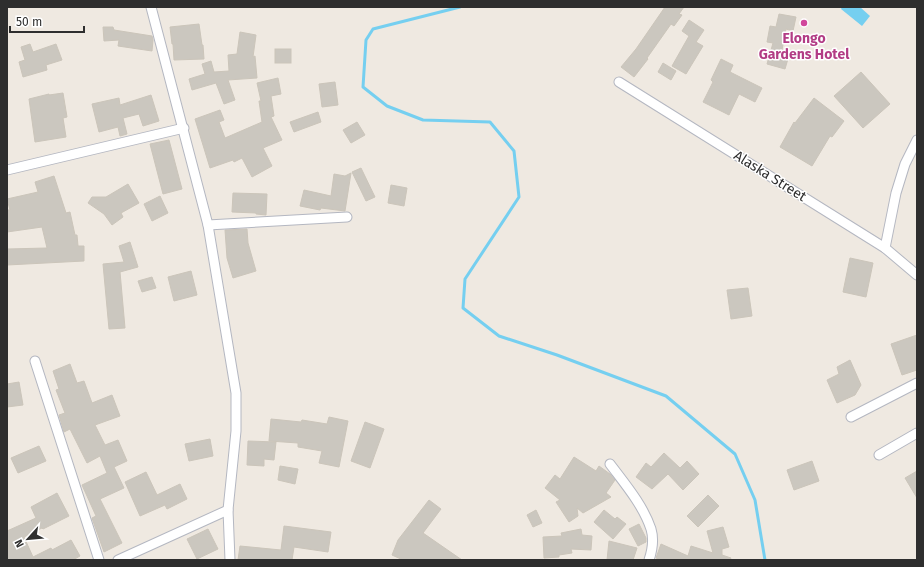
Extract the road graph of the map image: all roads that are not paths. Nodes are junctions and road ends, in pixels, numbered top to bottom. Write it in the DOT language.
graph roads {
  1 [pos="151,7"];
  2 [pos="619,82"];
  3 [pos="184,128"];
  4 [pos="917,140"];
  5 [pos="7,170"];
  6 [pos="347,216"];
  7 [pos="208,225"];
  8 [pos="885,248"];
  9 [pos="917,275"];
  10 [pos="35,361"];
  11 [pos="917,383"];
  12 [pos="851,417"];
  13 [pos="917,433"];
  14 [pos="880,456"];
  15 [pos="610,464"];
  16 [pos="228,510"];
  17 [pos="99,560"];
  18 [pos="118,560"];
  19 [pos="230,560"];
  20 [pos="649,560"];
  1 -- 3 [label="street"];
  2 -- 8 [label="street, Alaska Street"];
  3 -- 5 [label="street"];
  3 -- 7 [label="street"];
  4 -- 8 [label="street"];
  6 -- 7 [label="street"];
  7 -- 16 [label="street"];
  8 -- 9 [label="street, Alaska Street"];
  10 -- 17 [label="street"];
  11 -- 12 [label="street"];
  13 -- 14 [label="street"];
  15 -- 20 [label="street"];
  16 -- 18 [label="street"];
  16 -- 19 [label="street"];
}
